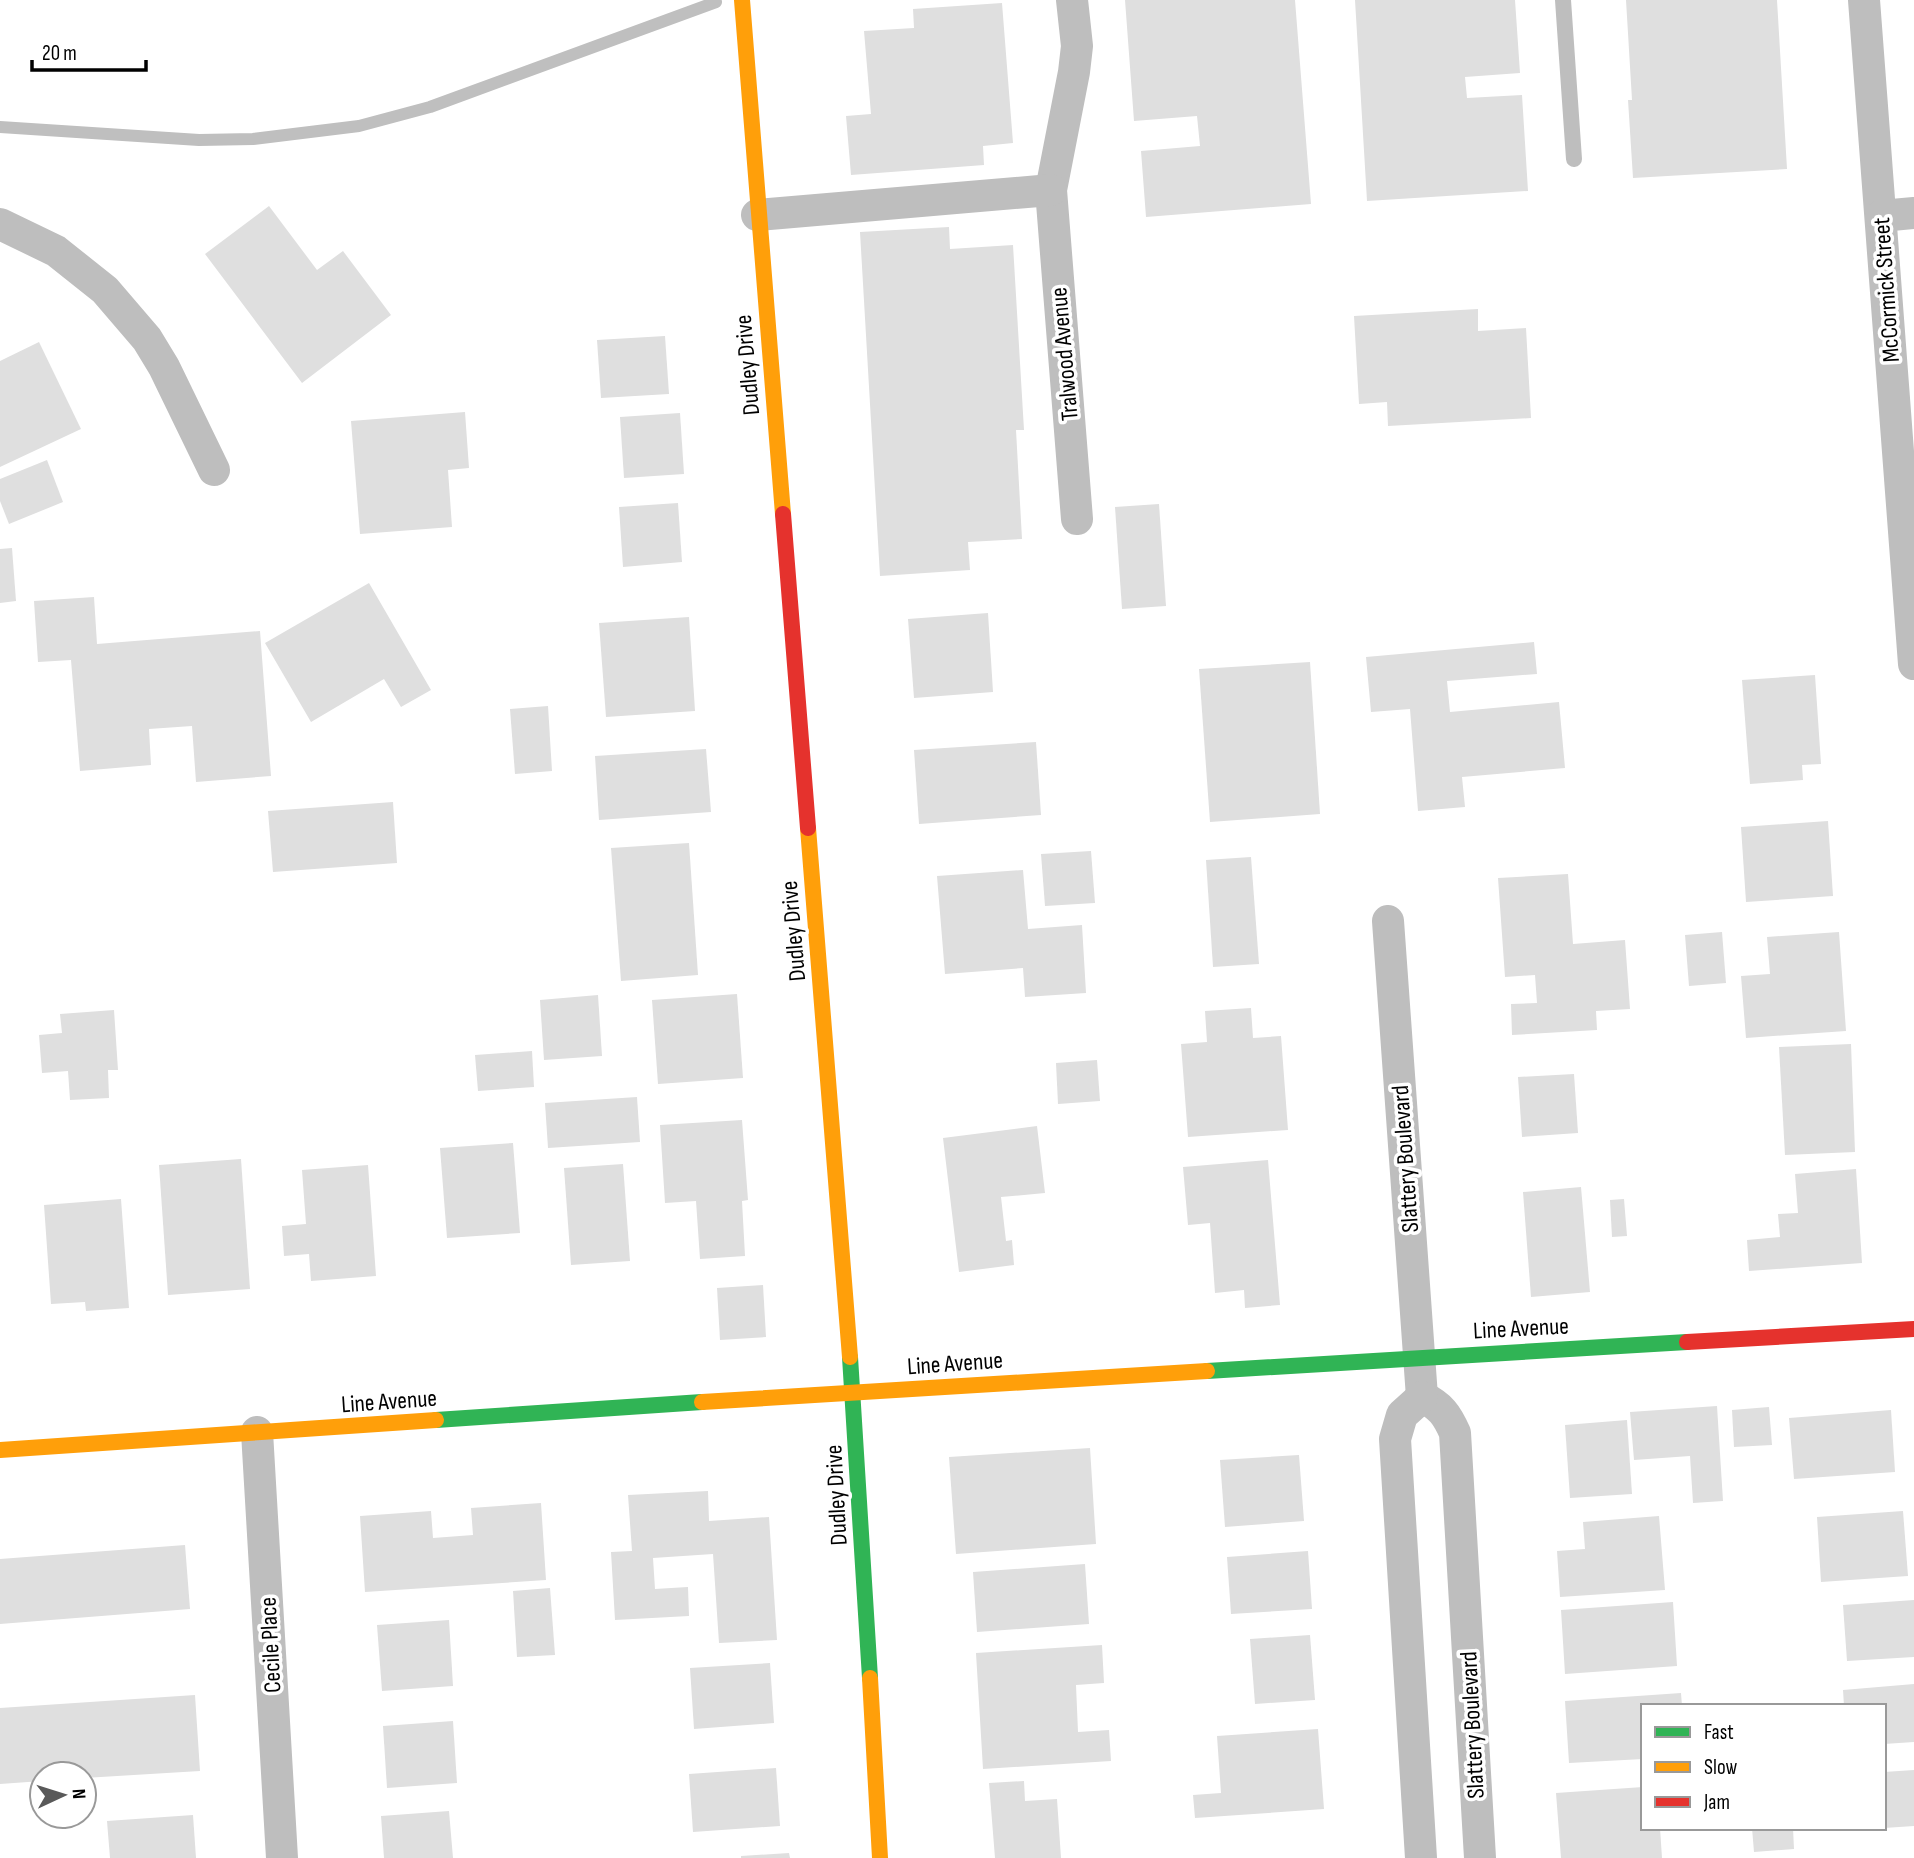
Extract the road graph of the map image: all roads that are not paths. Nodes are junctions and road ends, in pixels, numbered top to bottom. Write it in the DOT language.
graph roads {
  1 [pos="742,0"];
  2 [pos="1072,0"];
  3 [pos="1563,0"];
  4 [pos="1864,0"];
  5 [pos="1574,159"];
  6 [pos="1051,190"];
  7 [pos="1914,213"];
  8 [pos="757,215"];
  9 [pos="1881,216"];
  10 [pos="0,225"];
  11 [pos="214,470"];
  12 [pos="1077,519"];
  13 [pos="1914,664"];
  14 [pos="1388,921"];
  15 [pos="1914,1329"];
  16 [pos="1420,1357"];
  17 [pos="853,1392"];
  18 [pos="1422,1397"];
  19 [pos="257,1432"];
  20 [pos="0,1450"];
  21 [pos="282,1858"];
  22 [pos="880,1858"];
  23 [pos="1421,1858"];
  24 [pos="1480,1858"];
  1 -- 8 [label="main road, Dudley Drive"];
  2 -- 6 [label="street, Tralwood Avenue"];
  3 -- 5 [label="lane"];
  4 -- 9 [label="street, McCormick Street"];
  6 -- 8 [label="street"];
  6 -- 12 [label="street, Tralwood Avenue"];
  7 -- 9 [label="street"];
  8 -- 17 [label="main road, Dudley Drive"];
  9 -- 13 [label="street, McCormick Street"];
  10 -- 11 [label="street"];
  14 -- 16 [label="street, Slattery Boulevard"];
  15 -- 16 [label="main road, Line Avenue"];
  16 -- 17 [label="main road, Line Avenue"];
  16 -- 18 [label="street, Slattery Boulevard"];
  17 -- 19 [label="main road, Line Avenue"];
  17 -- 22 [label="main road, Dudley Drive"];
  18 -- 23 [label="street"];
  18 -- 24 [label="street, Slattery Boulevard"];
  19 -- 20 [label="main road, Line Avenue"];
  19 -- 21 [label="street, Cecile Place"];
}
